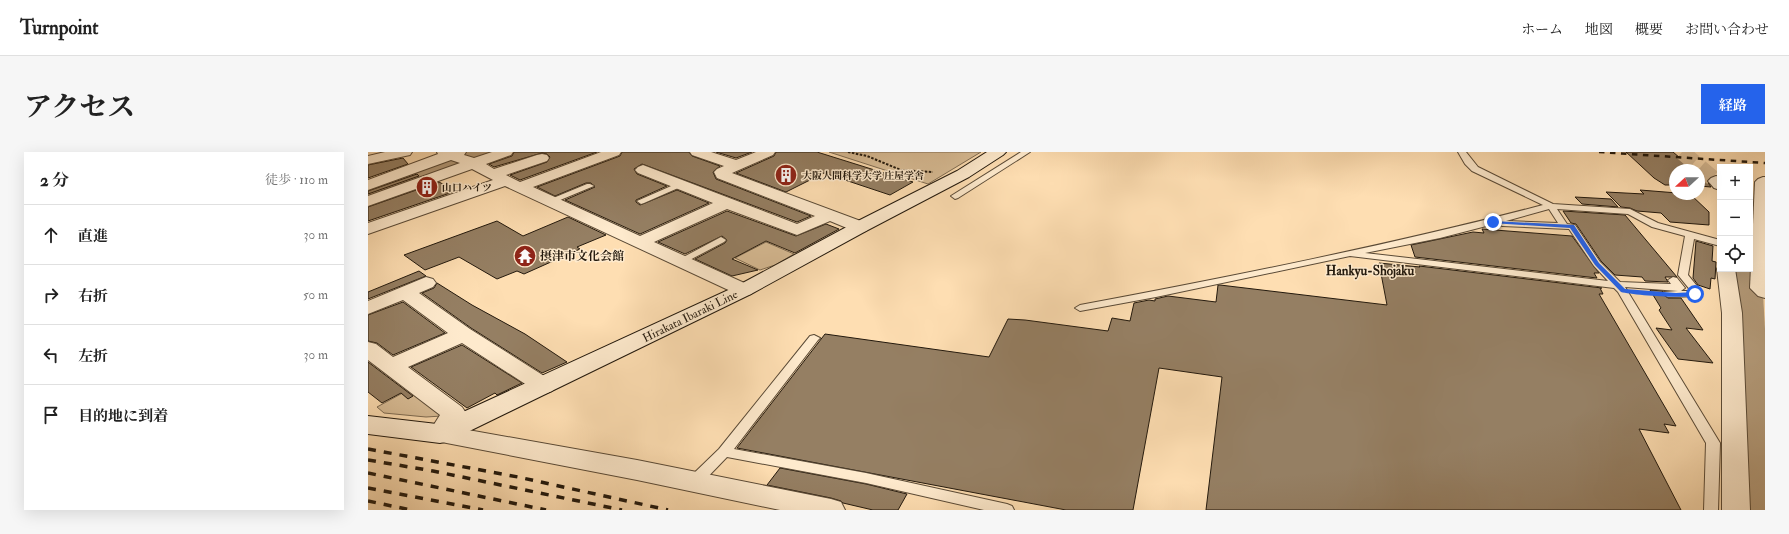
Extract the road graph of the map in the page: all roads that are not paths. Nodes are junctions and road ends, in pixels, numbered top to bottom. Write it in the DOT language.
graph roads {
  1 [pos="405,152"];
  2 [pos="506,152"];
  3 [pos="611,152"];
  4 [pos="697,152"];
  5 [pos="768,152"];
  6 [pos="998,152"];
  7 [pos="1026,152"];
  8 [pos="1462,152"];
  9 [pos="459,157"];
  10 [pos="542,158"];
  11 [pos="368,160"];
  12 [pos="736,165"];
  13 [pos="643,170"];
  14 [pos="434,177"];
  15 [pos="506,181"];
  16 [pos="680,185"];
  17 [pos="590,186"];
  18 [pos="1764,186"];
  19 [pos="469,194"];
  20 [pos="369,195"];
  21 [pos="955,196"];
  22 [pos="550,201"];
  23 [pos="641,201"];
  24 [pos="726,202"];
  25 [pos="1551,206"];
  26 [pos="830,215"];
  27 [pos="403,217"];
  28 [pos="1493,222"];
  29 [pos="1763,225"];
  30 [pos="860,226"];
  31 [pos="1564,226"];
  32 [pos="368,229"];
  33 [pos="1690,236"];
  34 [pos="721,240"];
  35 [pos="640,242"];
  36 [pos="1717,242"];
  37 [pos="1344,254"];
  38 [pos="1763,256"];
  39 [pos="681,261"];
  40 [pos="1674,280"];
  41 [pos="426,283"];
  42 [pos="1747,286"];
  43 [pos="1622,287"];
  44 [pos="744,290"];
  45 [pos="404,292"];
  46 [pos="368,308"];
  47 [pos="1080,308"];
  48 [pos="463,334"];
  49 [pos="814,338"];
  50 [pos="368,349"];
  51 [pos="392,366"];
  52 [pos="544,386"];
  53 [pos="368,425"];
  54 [pos="440,434"];
  55 [pos="724,452"];
  56 [pos="694,482"];
  57 [pos="831,510"];
  58 [pos="1007,510"];
  59 [pos="1711,510"];
  60 [pos="1736,510"];
  1 -- 11 [label="street"];
  2 -- 9 [label="street"];
  3 -- 15 [label="street"];
  4 -- 12 [label="street"];
  5 -- 12 [label="street"];
  6 -- 30 [label="main road, Hirakata Ibaraki Line"];
  7 -- 21 [label="lane"];
  8 -- 25 [label="lane"];
  9 -- 14 [label="street"];
  9 -- 15 [label="street"];
  9 -- 20 [label="street"];
  10 -- 15 [label="street"];
  12 -- 26 [label="street"];
  13 -- 16 [label="street"];
  14 -- 19 [label="street"];
  14 -- 20 [label="street"];
  15 -- 19 [label="street"];
  15 -- 22 [label="street"];
  16 -- 23 [label="lane"];
  16 -- 24 [label="street"];
  17 -- 22 [label="lane"];
  18 -- 29 [label="street"];
  19 -- 27 [label="street"];
  20 -- 27 [label="street"];
  22 -- 35 [label="street"];
  24 -- 26 [label="street"];
  24 -- 35 [label="street"];
  25 -- 28 [label="lane"];
  25 -- 31 [label="lane"];
  25 -- 33 [label="lane"];
  26 -- 30 [label="street"];
  27 -- 32 [label="street"];
  28 -- 31 [label="lane"];
  28 -- 37 [label="lane"];
  29 -- 38 [label="street"];
  30 -- 44 [label="main road, Hirakata Ibaraki Line"];
  31 -- 43 [label="lane"];
  33 -- 36 [label="lane"];
  33 -- 43 [label="lane"];
  34 -- 39 [label="lane"];
  35 -- 39 [label="street"];
  37 -- 43 [label="lane"];
  37 -- 47 [label="lane"];
  38 -- 42 [label="street"];
  39 -- 44 [label="street"];
  40 -- 43 [label="lane"];
  41 -- 45 [label="street"];
  42 -- 60 [label="street"];
  43 -- 59 [label="lane"];
  44 -- 52 [label="main road, Hirakata Ibaraki Line"];
  45 -- 46 [label="street"];
  45 -- 48 [label="street"];
  48 -- 51 [label="street"];
  48 -- 52 [label="street"];
  49 -- 55 [label="lane"];
  50 -- 51 [label="street"];
  51 -- 54 [label="street"];
  52 -- 54 [label="main road, Hirakata Ibaraki Line"];
  53 -- 54 [label="main road"];
  54 -- 56 [label="street"];
  55 -- 56 [label="lane"];
  55 -- 58 [label="lane"];
  56 -- 57 [label="street"];
}
